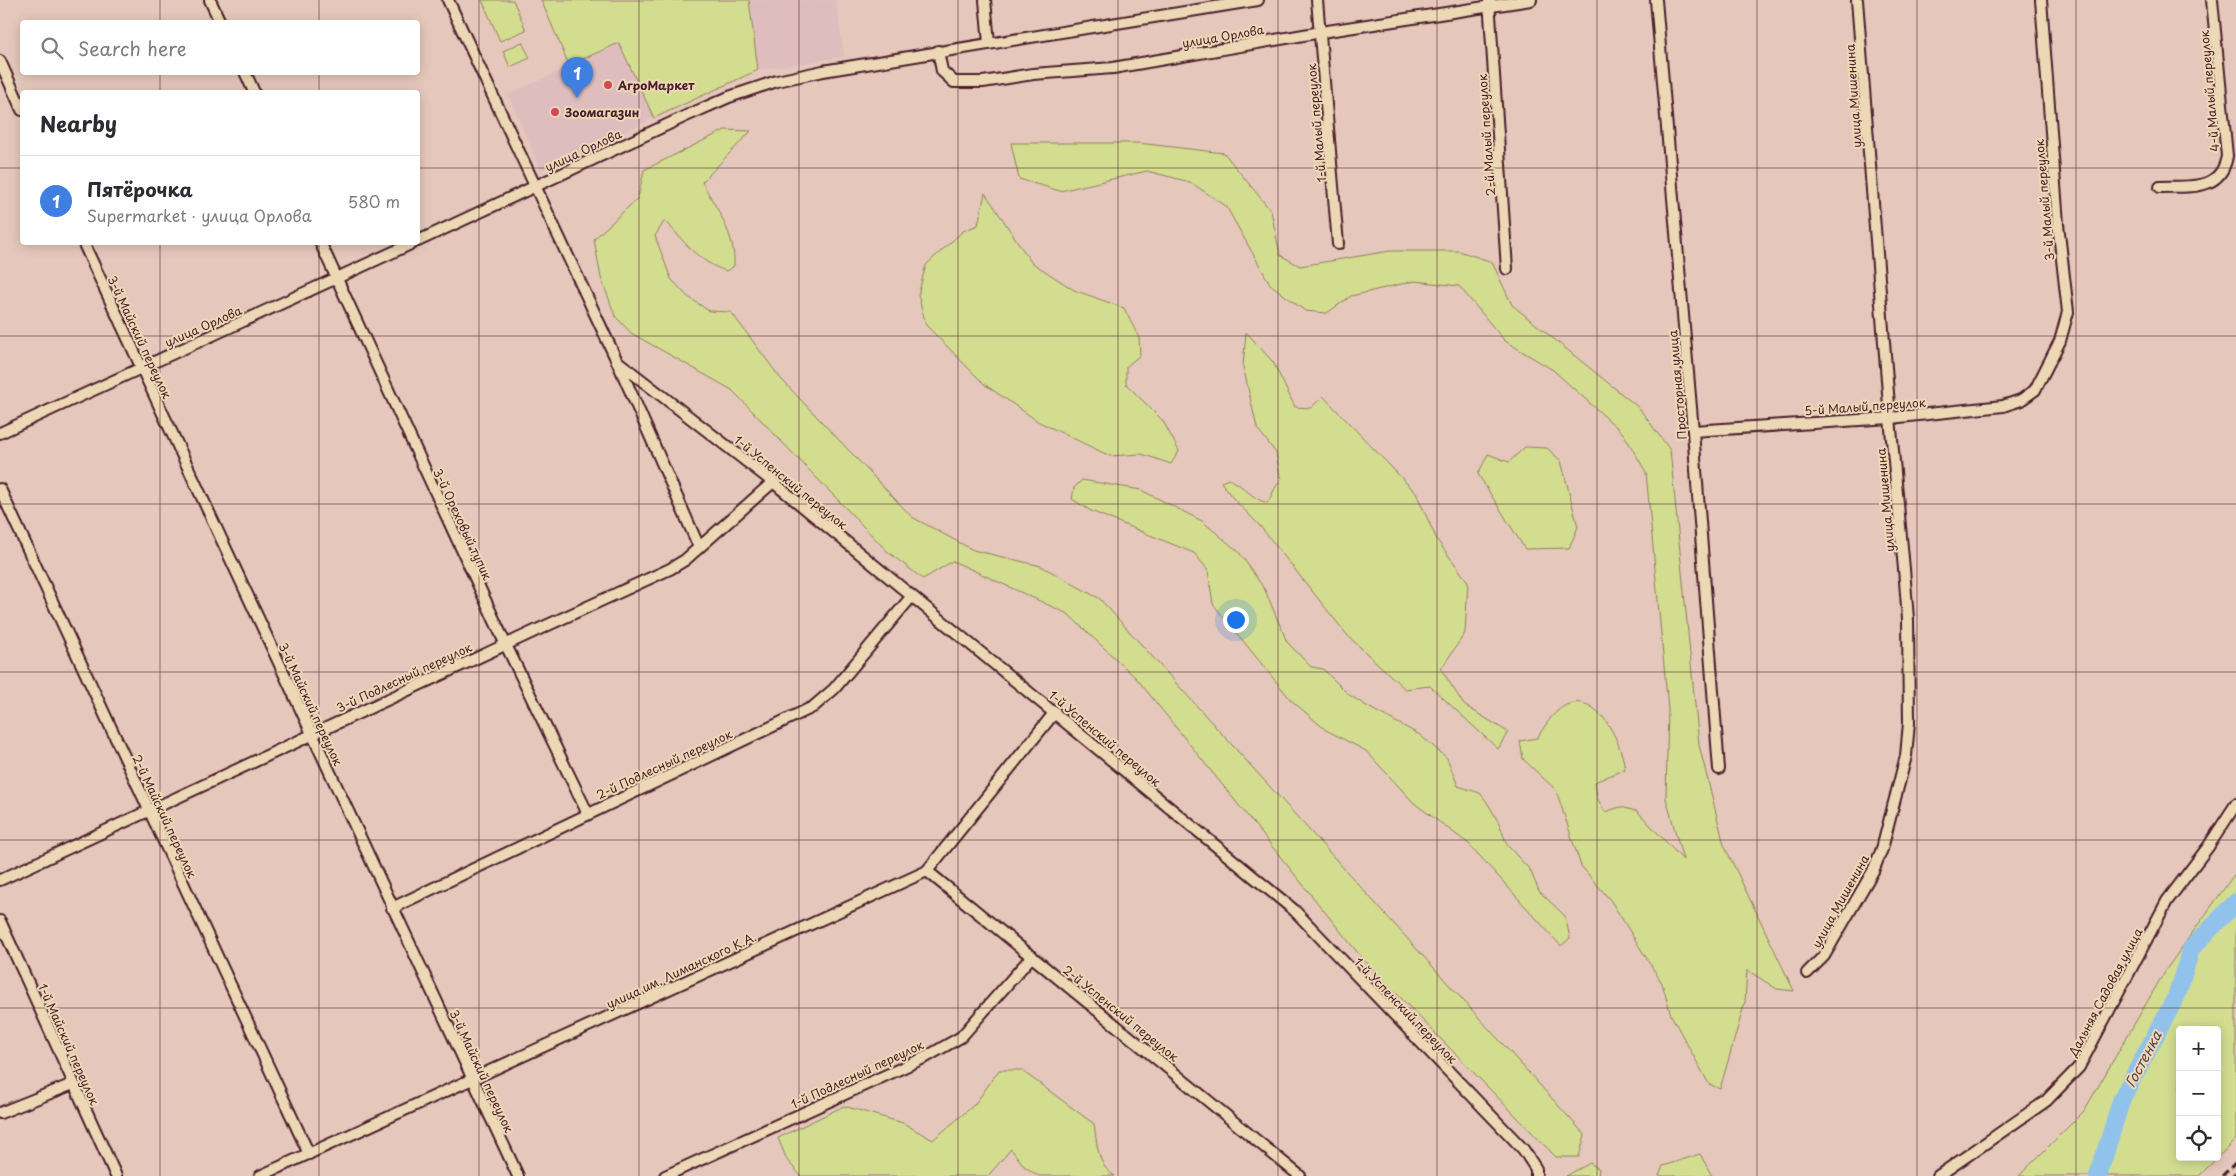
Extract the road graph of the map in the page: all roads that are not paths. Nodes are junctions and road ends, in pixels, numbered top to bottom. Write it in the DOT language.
graph roads {
  1 [pos="210,0"];
  2 [pos="448,0"];
  3 [pos="985,0"];
  4 [pos="1258,0"];
  5 [pos="1317,0"];
  6 [pos="1531,0"];
  7 [pos="1656,0"];
  8 [pos="1857,0"];
  9 [pos="2041,0"];
  10 [pos="2212,0"];
  11 [pos="1489,3"];
  12 [pos="219,20"];
  13 [pos="1321,32"];
  14 [pos="989,43"];
  15 [pos="938,52"];
  16 [pos="0,61"];
  17 [pos="246,75"];
  18 [pos="253,90"];
  19 [pos="20,106"];
  20 [pos="535,186"];
  21 [pos="2160,187"];
  22 [pos="420,240"];
  23 [pos="1338,244"];
  24 [pos="84,245"];
  25 [pos="321,245"];
  26 [pos="410,245"];
  27 [pos="1507,269"];
  28 [pos="337,279"];
  29 [pos="617,361"];
  30 [pos="140,368"];
  31 [pos="2035,390"];
  32 [pos="1890,418"];
  33 [pos="1693,431"];
  34 [pos="0,433"];
  35 [pos="773,482"];
  36 [pos="0,489"];
  37 [pos="699,548"];
  38 [pos="912,596"];
  39 [pos="505,643"];
  40 [pos="1055,712"];
  41 [pos="311,734"];
  42 [pos="1719,769"];
  43 [pos="2236,804"];
  44 [pos="149,811"];
  45 [pos="588,814"];
  46 [pos="927,871"];
  47 [pos="0,880"];
  48 [pos="392,908"];
  49 [pos="0,921"];
  50 [pos="1032,956"];
  51 [pos="1807,973"];
  52 [pos="472,1080"];
  53 [pos="73,1084"];
  54 [pos="0,1113"];
  55 [pos="308,1154"];
  56 [pos="116,1176"];
  57 [pos="260,1176"];
  58 [pos="518,1176"];
  59 [pos="665,1176"];
  60 [pos="1300,1176"];
  61 [pos="1536,1176"];
  62 [pos="1938,1176"];
  1 -- 12 [label="street"];
  2 -- 20 [label="street, 1-й Успенский переулок"];
  3 -- 14 [label="street"];
  4 -- 14 [label="street, улица Орлова"];
  5 -- 13 [label="street, 1-й Малый переулок"];
  6 -- 11 [label="street, улица Орлова"];
  7 -- 33 [label="street, Просторная улица"];
  8 -- 32 [label="street, улица Мишенина"];
  9 -- 31 [label="street, 3-й Малый переулок"];
  10 -- 21 [label="street, 4-й Малый переулок"];
  11 -- 13 [label="street, улица Орлова"];
  11 -- 27 [label="street, 2-й Малый переулок"];
  13 -- 15 [label="street, улица Орлова"];
  13 -- 23 [label="street, 1-й Малый переулок"];
  14 -- 15 [label="street, улица Орлова"];
  15 -- 20 [label="street, улица Орлова"];
  16 -- 19 [label="street"];
  17 -- 18 [label="street"];
  20 -- 22 [label="street, улица Орлова"];
  20 -- 29 [label="street, 1-й Успенский переулок"];
  24 -- 30 [label="street, 3-й Майский переулок"];
  25 -- 28 [label="street, 3-й Ореховый тупик"];
  26 -- 28 [label="street, улица Орлова"];
  28 -- 30 [label="street, улица Орлова"];
  28 -- 39 [label="street, 3-й Ореховый тупик"];
  29 -- 35 [label="street, 1-й Успенский переулок"];
  29 -- 37 [label="street, 1-й Успенский переулок"];
  30 -- 34 [label="street, улица Орлова"];
  30 -- 41 [label="street, 3-й Майский переулок"];
  31 -- 32 [label="street, 5-й Малый переулок"];
  32 -- 33 [label="street, 5-й Малый переулок"];
  32 -- 51 [label="street, улица Мишенина"];
  33 -- 42 [label="street, Просторная улица"];
  35 -- 37 [label="street, 3-й Подлесный переулок"];
  35 -- 38 [label="street, 1-й Успенский переулок"];
  36 -- 44 [label="street, 2-й Майский переулок"];
  37 -- 39 [label="street, 3-й Подлесный переулок"];
  38 -- 40 [label="street, 1-й Успенский переулок"];
  38 -- 45 [label="street, 2-й Подлесный переулок"];
  39 -- 41 [label="street, 3-й Подлесный переулок"];
  39 -- 45 [label="street, 3-й Ореховый тупик"];
  40 -- 46 [label="street, улица им. Лиманского К.А."];
  40 -- 61 [label="street, 1-й Успенский переулок"];
  41 -- 44 [label="street, 3-й Подлесный переулок"];
  41 -- 48 [label="street, 3-й Майский переулок"];
  43 -- 62 [label="street, Дальняя Садовая улица"];
  44 -- 47 [label="street, 3-й Подлесный переулок"];
  44 -- 55 [label="street, 2-й Майский переулок"];
  45 -- 48 [label="street, 2-й Подлесный переулок"];
  46 -- 50 [label="street, 2-й Успенский переулок"];
  46 -- 52 [label="street, улица им. Лиманского К.А."];
  48 -- 52 [label="street, 3-й Майский переулок"];
  49 -- 53 [label="street, 1-й Майский переулок"];
  50 -- 59 [label="street, 1-й Подлесный переулок"];
  50 -- 60 [label="street, 2-й Успенский переулок"];
  52 -- 55 [label="street, улица им. Лиманского К.А."];
  52 -- 58 [label="street, 3-й Майский переулок"];
  53 -- 54 [label="street"];
  53 -- 56 [label="street, 1-й Майский переулок"];
  55 -- 57 [label="street, улица им. Лиманского К.А."];
}
